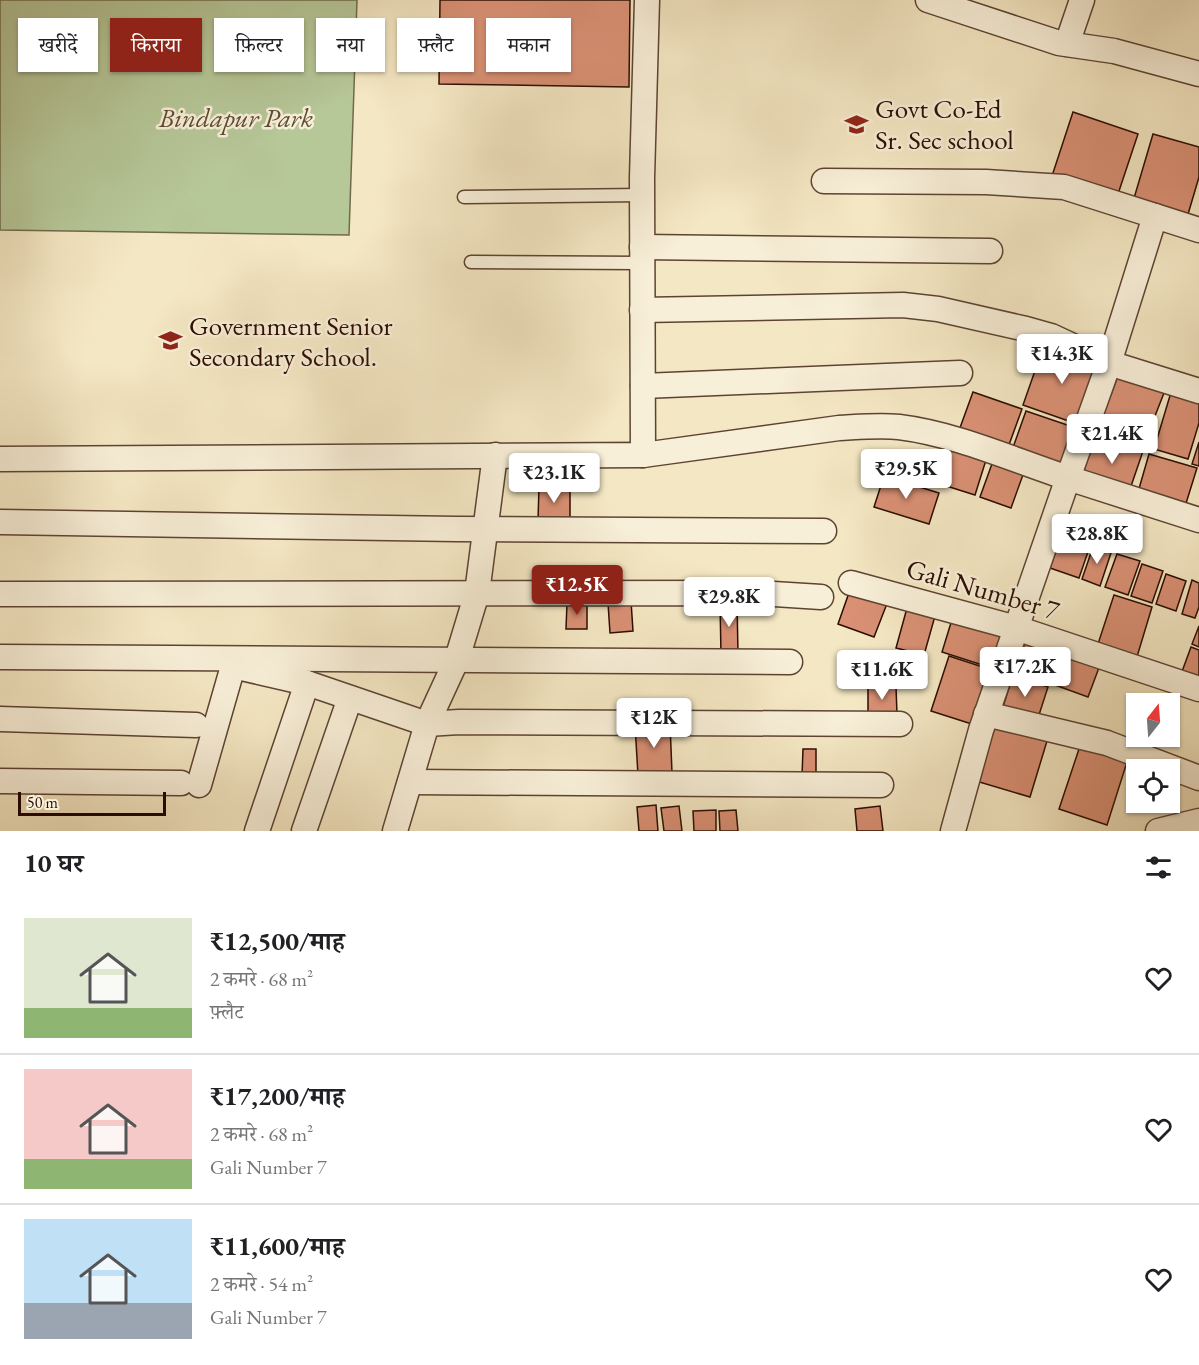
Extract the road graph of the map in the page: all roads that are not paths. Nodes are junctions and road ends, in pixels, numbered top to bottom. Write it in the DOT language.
graph roads {
  1 [pos="647,0"];
  2 [pos="928,0"];
  3 [pos="1082,0"];
  4 [pos="1067,44"];
  5 [pos="1199,74"];
  6 [pos="824,181"];
  7 [pos="642,195"];
  8 [pos="464,197"];
  9 [pos="1155,216"];
  10 [pos="1199,230"];
  11 [pos="990,251"];
  12 [pos="642,255"];
  13 [pos="471,262"];
  14 [pos="642,310"];
  15 [pos="1109,363"];
  16 [pos="960,373"];
  17 [pos="643,386"];
  18 [pos="1199,391"];
  19 [pos="495,455"];
  20 [pos="643,455"];
  21 [pos="0,459"];
  22 [pos="1068,478"];
  23 [pos="1199,520"];
  24 [pos="0,522"];
  25 [pos="485,528"];
  26 [pos="824,531"];
  27 [pos="851,583"];
  28 [pos="477,593"];
  29 [pos="0,594"];
  30 [pos="821,597"];
  31 [pos="1016,627"];
  32 [pos="0,657"];
  33 [pos="457,659"];
  34 [pos="790,662"];
  35 [pos="306,683"];
  36 [pos="1199,689"];
  37 [pos="350,698"];
  38 [pos="986,714"];
  39 [pos="0,719"];
  40 [pos="427,724"];
  41 [pos="900,724"];
  42 [pos="196,725"];
  43 [pos="1199,778"];
  44 [pos="0,781"];
  45 [pos="410,782"];
  46 [pos="881,785"];
  47 [pos="1199,821"];
  48 [pos="257,831"];
  49 [pos="304,831"];
  50 [pos="395,831"];
  51 [pos="953,831"];
  52 [pos="1158,831"];
  1 -- 7 [label="street"];
  2 -- 4 [label="street"];
  3 -- 4 [label="street"];
  4 -- 5 [label="street"];
  6 -- 9 [label="street"];
  7 -- 8 [label="lane"];
  7 -- 12 [label="street"];
  9 -- 10 [label="street"];
  9 -- 15 [label="street"];
  11 -- 12 [label="street"];
  12 -- 13 [label="lane"];
  12 -- 14 [label="street"];
  14 -- 15 [label="street"];
  14 -- 17 [label="street"];
  15 -- 18 [label="street"];
  15 -- 22 [label="street"];
  16 -- 17 [label="street"];
  17 -- 20 [label="street"];
  19 -- 20 [label="street"];
  19 -- 21 [label="street"];
  19 -- 25 [label="street"];
  20 -- 22 [label="street"];
  22 -- 23 [label="street"];
  22 -- 31 [label="street"];
  24 -- 25 [label="street"];
  25 -- 26 [label="street"];
  25 -- 28 [label="street"];
  27 -- 31 [label="street, Gali Number 7"];
  28 -- 29 [label="street"];
  28 -- 30 [label="street"];
  28 -- 33 [label="street"];
  31 -- 36 [label="street, Gali Number 7"];
  31 -- 38 [label="street"];
  32 -- 33 [label="street"];
  33 -- 34 [label="street"];
  33 -- 40 [label="street"];
  35 -- 37 [label="street"];
  35 -- 44 [label="street"];
  35 -- 48 [label="street"];
  37 -- 40 [label="street"];
  37 -- 49 [label="street"];
  38 -- 43 [label="street"];
  38 -- 51 [label="street"];
  39 -- 42 [label="street"];
  40 -- 41 [label="street"];
  40 -- 45 [label="street"];
  45 -- 46 [label="street"];
  45 -- 50 [label="street"];
  47 -- 52 [label="street"];
}
